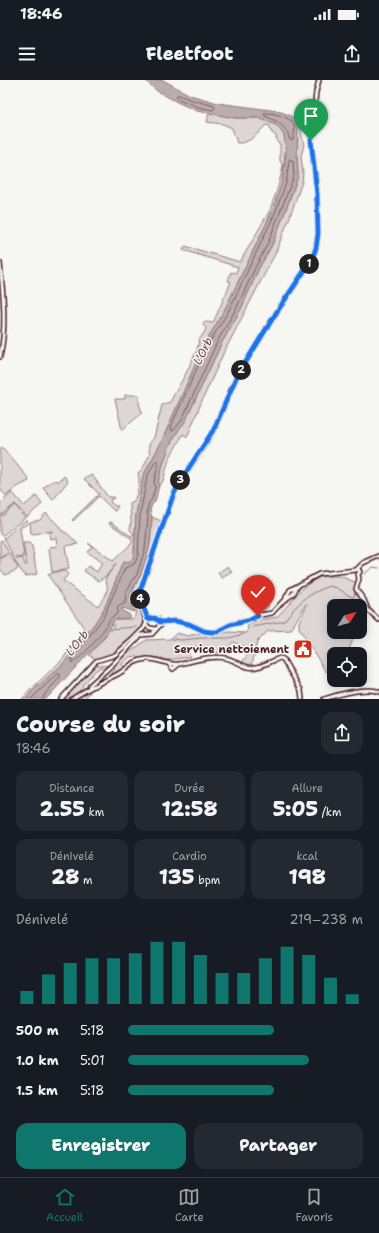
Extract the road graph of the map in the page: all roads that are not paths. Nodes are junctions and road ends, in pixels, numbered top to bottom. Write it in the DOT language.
graph roads {
  1 [pos="319,80"];
  2 [pos="0,263"];
  3 [pos="4,326"];
  4 [pos="0,350"];
  5 [pos="0,356"];
  6 [pos="379,556"];
  7 [pos="357,572"];
  8 [pos="379,620"];
  9 [pos="148,623"];
  10 [pos="160,623"];
  11 [pos="156,629"];
  12 [pos="151,634"];
  13 [pos="379,687"];
  14 [pos="90,688"];
  15 [pos="375,690"];
  16 [pos="379,692"];
  17 [pos="61,699"];
  18 [pos="72,699"];
  19 [pos="302,699"];
  20 [pos="324,699"];
  1 -- 9 [label="main road"];
  2 -- 3 [label="main road"];
  3 -- 4 [label="main road"];
  3 -- 5 [label="main road"];
  6 -- 7 [label="main road"];
  7 -- 8 [label="main road"];
  7 -- 10 [label="main road"];
  9 -- 10 [label="main road"];
  9 -- 11 [label="main road"];
  9 -- 12 [label="main road"];
  9 -- 17 [label="main road"];
  10 -- 11 [label="main road"];
  11 -- 12 [label="main road"];
  12 -- 14 [label="main road"];
  13 -- 15 [label="main road"];
  14 -- 18 [label="main road"];
  14 -- 19 [label="main road"];
  15 -- 16 [label="main road"];
  15 -- 20 [label="main road"];
}
